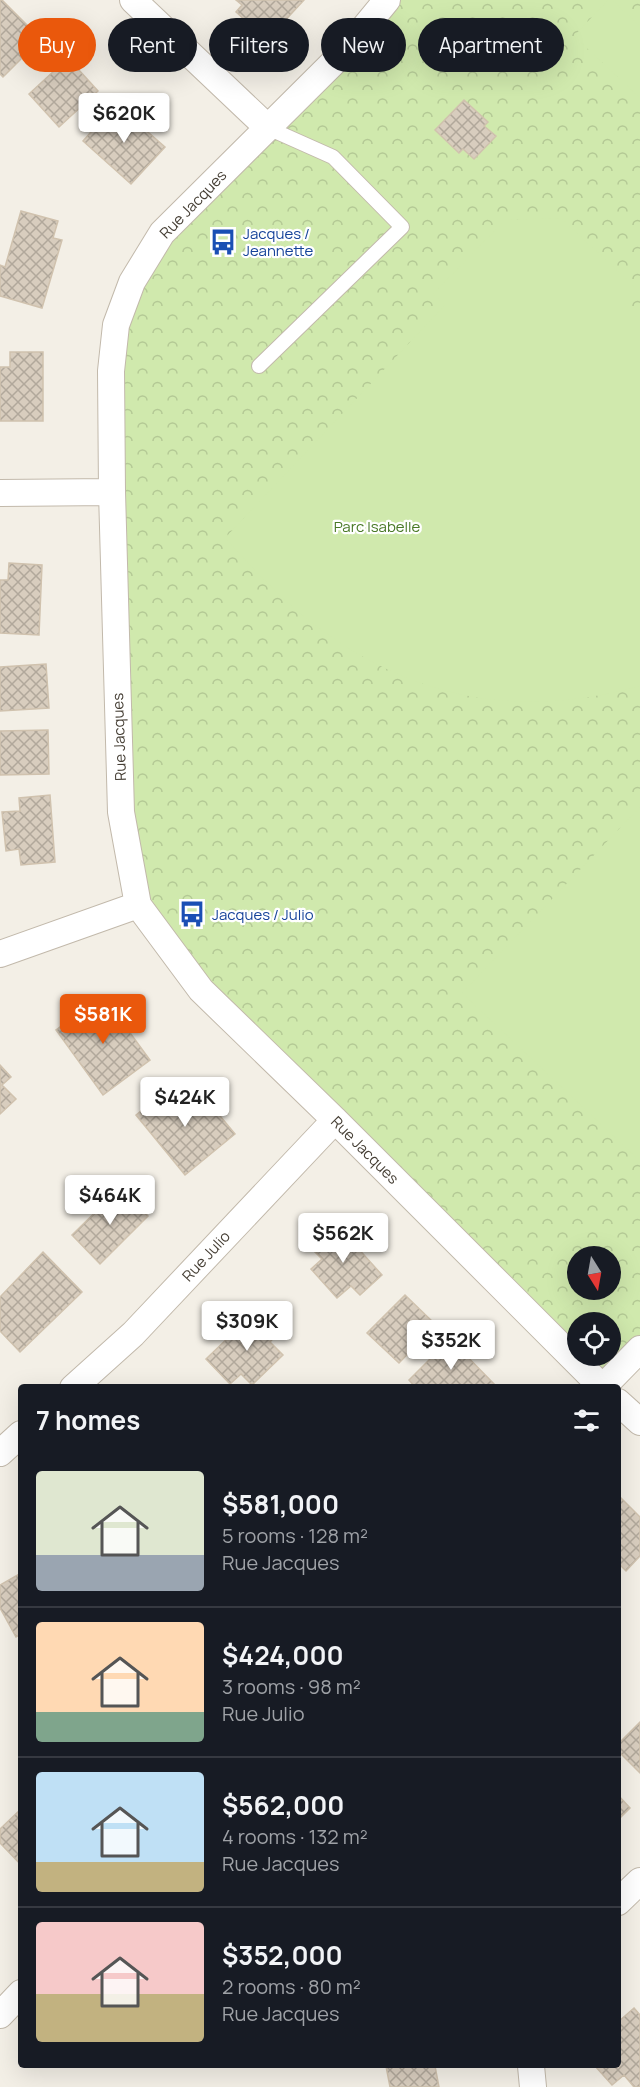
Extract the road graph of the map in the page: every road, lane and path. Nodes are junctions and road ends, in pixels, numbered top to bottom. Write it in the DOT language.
graph roads {
  1 [pos="133,0"];
  2 [pos="387,0"];
  3 [pos="268,128"];
  4 [pos="259,366"];
  5 [pos="112,492"];
  6 [pos="0,493"];
  7 [pos="138,905"];
  8 [pos="0,954"];
  9 [pos="335,1120"];
  10 [pos="640,1349"];
  11 [pos="77,1384"];
  12 [pos="600,1384"];
  13 [pos="606,1384"];
  14 [pos="621,1405"];
  15 [pos="640,1422"];
  16 [pos="18,1437"];
  17 [pos="0,1453"];
  18 [pos="640,1881"];
  19 [pos="621,1899"];
  20 [pos="18,1996"];
  21 [pos="0,2015"];
  22 [pos="531,2068"];
  23 [pos="533,2087"];
  1 -- 3 [label="street"];
  2 -- 3 [label="street, Rue Jacques"];
  3 -- 4 [label="lane"];
  3 -- 5 [label="street, Rue Jacques"];
  5 -- 6 [label="street"];
  5 -- 7 [label="street, Rue Jacques"];
  7 -- 8 [label="street"];
  7 -- 9 [label="street, Rue Jacques"];
  9 -- 11 [label="street, Rue Julio"];
  9 -- 12 [label="street, Rue Jacques"];
  10 -- 13 [label="street"];
  14 -- 15 [label="street"];
  16 -- 17 [label="street"];
  18 -- 19 [label="street"];
  20 -- 21 [label="street"];
  22 -- 23 [label="street"];
}
